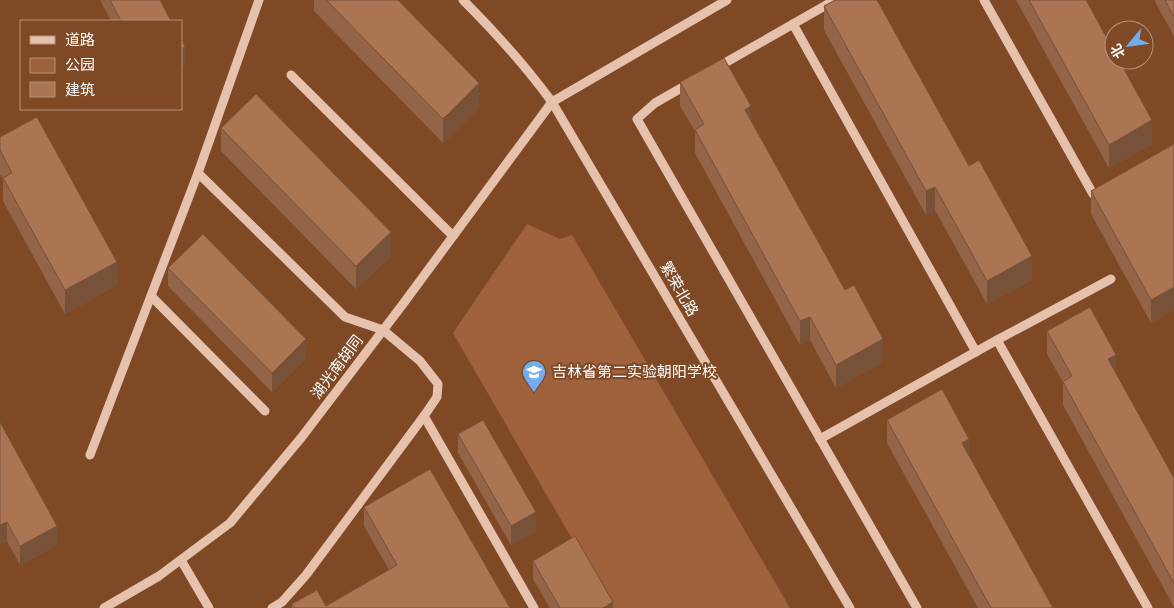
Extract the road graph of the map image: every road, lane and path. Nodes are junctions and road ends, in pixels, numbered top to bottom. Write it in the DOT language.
graph roads {
  1 [pos="259,0"];
  2 [pos="463,0"];
  3 [pos="727,0"];
  4 [pos="835,0"];
  5 [pos="984,0"];
  6 [pos="793,24"];
  7 [pos="707,73"];
  8 [pos="291,75"];
  9 [pos="698,78"];
  10 [pos="552,102"];
  11 [pos="198,172"];
  12 [pos="1093,194"];
  13 [pos="453,236"];
  14 [pos="1111,279"];
  15 [pos="151,296"];
  16 [pos="383,330"];
  17 [pos="998,340"];
  18 [pos="976,352"];
  19 [pos="265,411"];
  20 [pos="424,416"];
  21 [pos="820,439"];
  22 [pos="90,455"];
  23 [pos="181,560"];
  24 [pos="104,608"];
  25 [pos="209,608"];
  26 [pos="272,608"];
  27 [pos="534,608"];
  28 [pos="850,608"];
  29 [pos="917,608"];
  30 [pos="1148,608"];
  1 -- 11 [label="street"];
  2 -- 10 [label="street, 繁荣北路"];
  3 -- 10 [label="street"];
  4 -- 6 [label="street"];
  5 -- 12 [label="street"];
  6 -- 7 [label="street"];
  6 -- 18 [label="street"];
  8 -- 13 [label="street"];
  9 -- 21 [label="street"];
  10 -- 13 [label="street, 湖光南胡同"];
  10 -- 28 [label="street, 繁荣北路"];
  11 -- 15 [label="street"];
  11 -- 16 [label="street"];
  13 -- 16 [label="street, 湖光南胡同"];
  14 -- 17 [label="street"];
  15 -- 19 [label="street"];
  15 -- 22 [label="street"];
  16 -- 20 [label="street"];
  16 -- 23 [label="street, 湖光南胡同"];
  17 -- 18 [label="street"];
  17 -- 30 [label="street"];
  18 -- 21 [label="street"];
  20 -- 26 [label="street"];
  20 -- 27 [label="street"];
  21 -- 29 [label="street"];
  23 -- 24 [label="street, 湖光南胡同"];
  23 -- 25 [label="street"];
}
